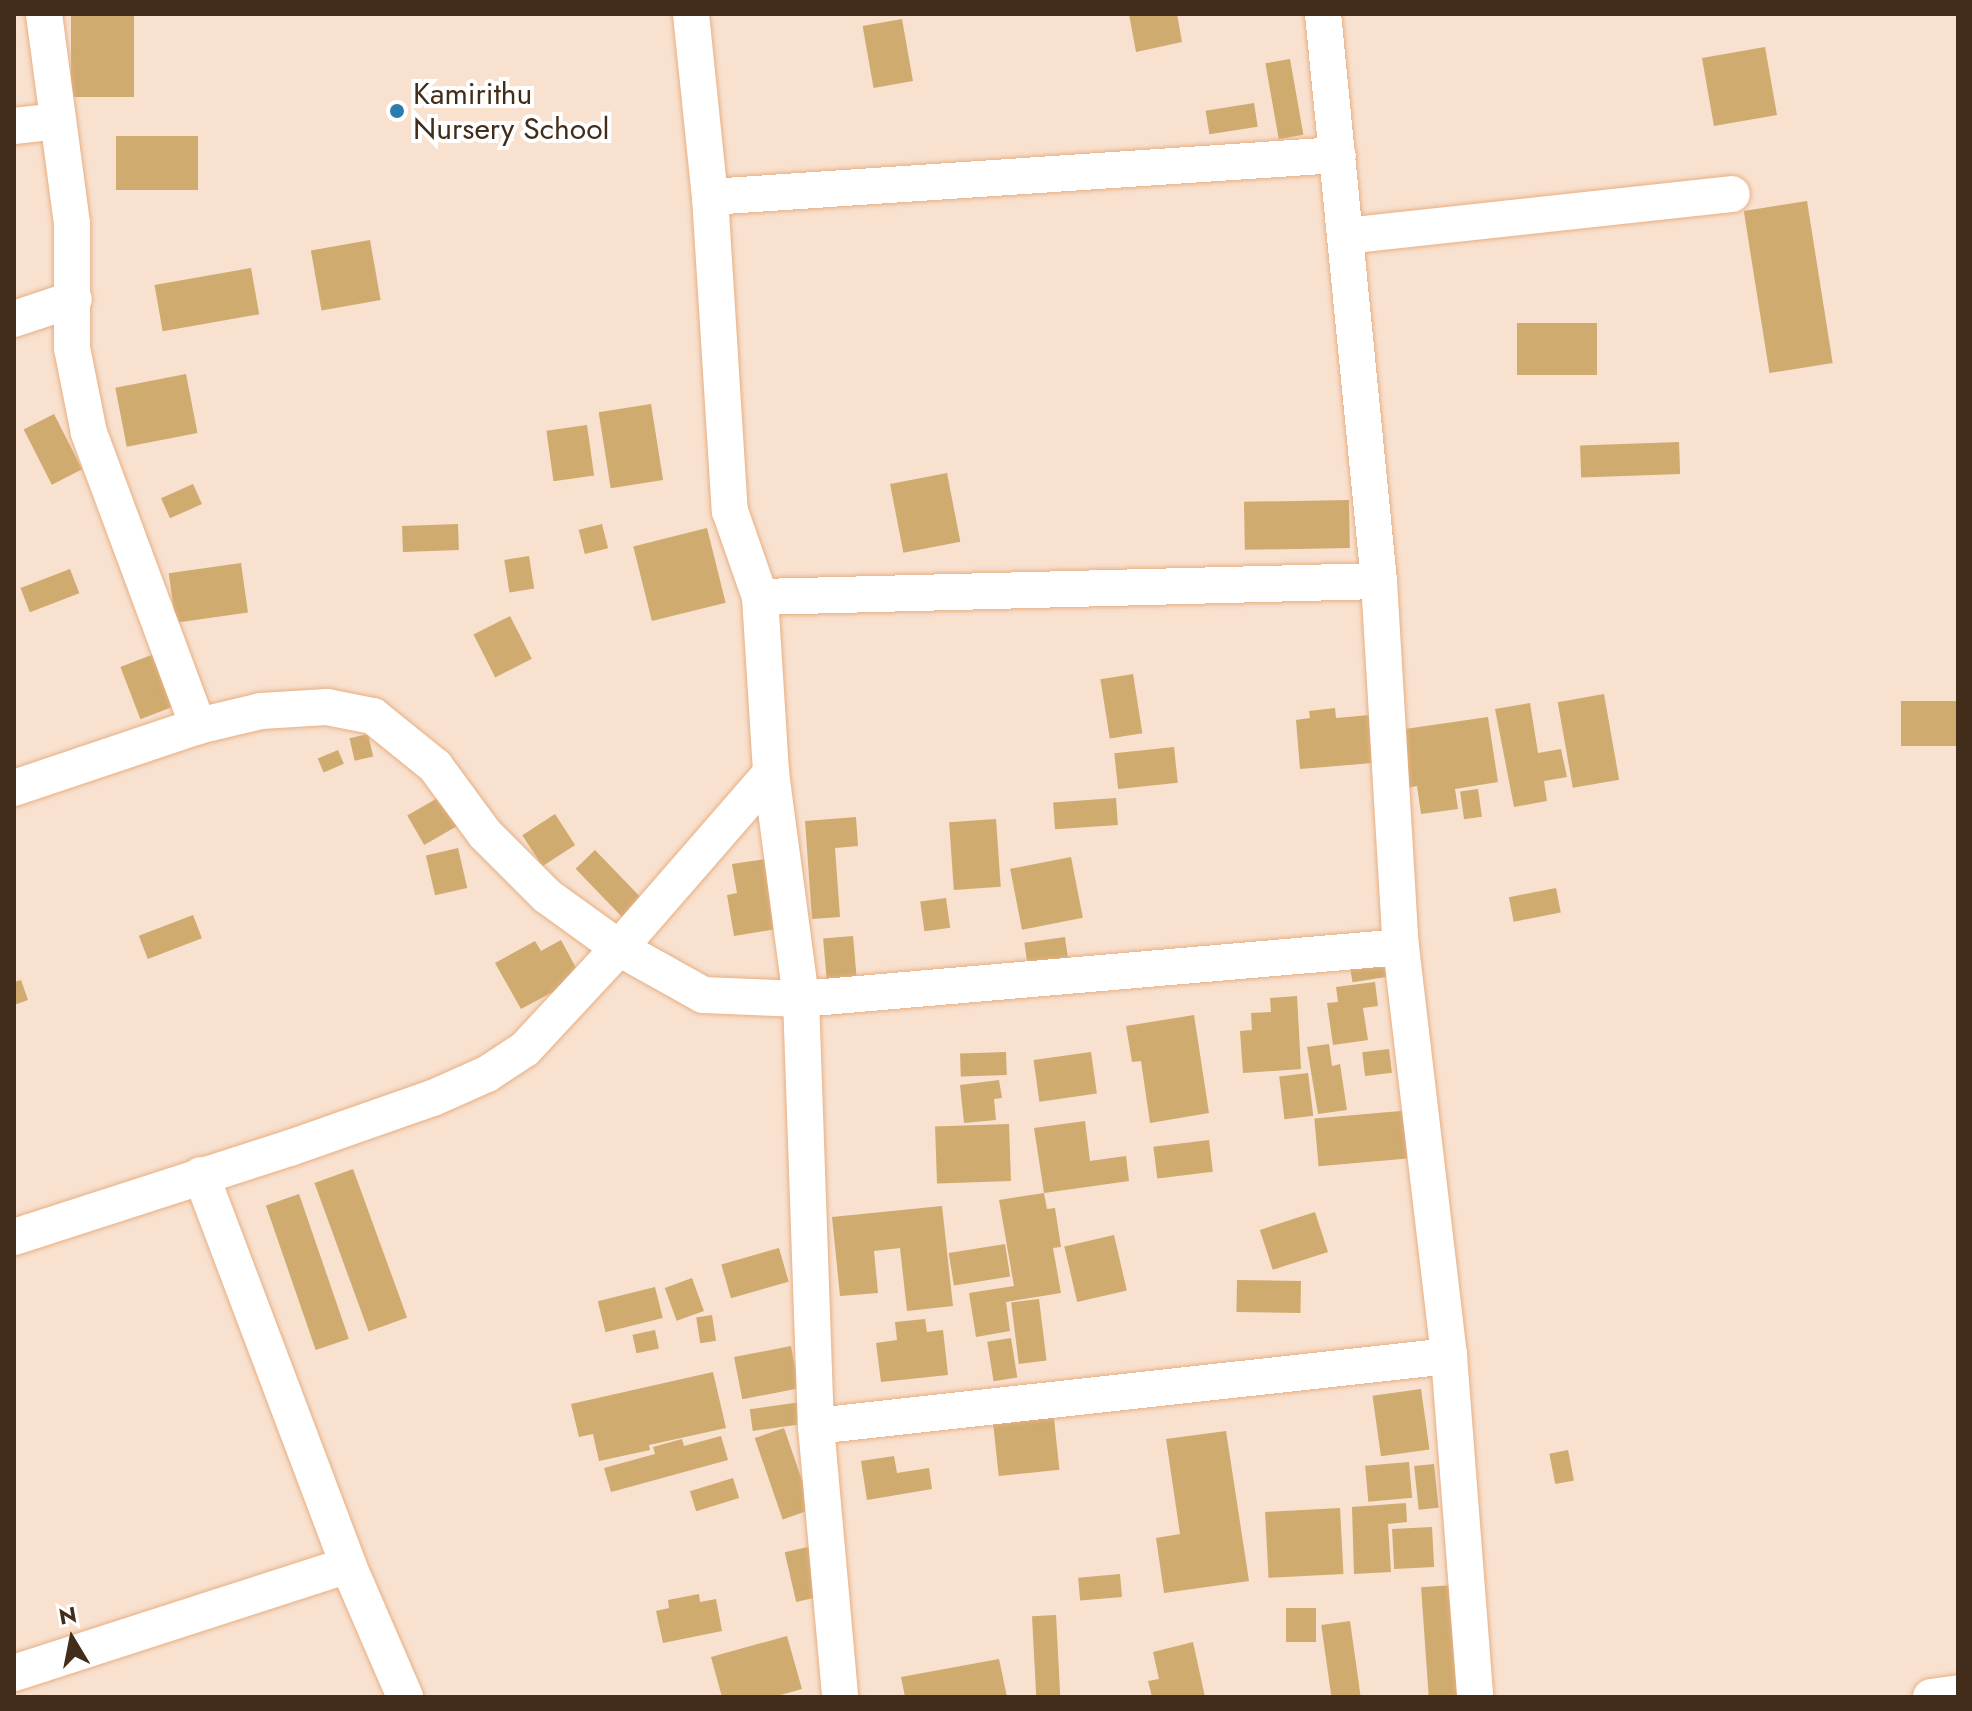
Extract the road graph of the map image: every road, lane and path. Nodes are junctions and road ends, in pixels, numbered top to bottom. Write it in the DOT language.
graph roads {
  1 [pos="44,14"];
  2 [pos="691,14"];
  3 [pos="1323,14"];
  4 [pos="58,121"];
  5 [pos="14,126"];
  6 [pos="1338,155"];
  7 [pos="1732,194"];
  8 [pos="710,197"];
  9 [pos="1346,236"];
  10 [pos="74,299"];
  11 [pos="14,319"];
  12 [pos="1379,581"];
  13 [pos="760,597"];
  14 [pos="198,726"];
  15 [pos="771,773"];
  16 [pos="14,788"];
  17 [pos="1401,947"];
  18 [pos="619,948"];
  19 [pos="801,999"];
  20 [pos="201,1175"];
  21 [pos="14,1237"];
  22 [pos="1449,1356"];
  23 [pos="816,1426"];
  24 [pos="348,1565"];
  25 [pos="14,1673"];
  26 [pos="1958,1693"];
  27 [pos="405,1697"];
  28 [pos="840,1697"];
  29 [pos="1475,1697"];
  30 [pos="1931,1697"];
  1 -- 4 [label="street"];
  2 -- 8 [label="street"];
  3 -- 6 [label="street"];
  4 -- 5 [label="street"];
  4 -- 10 [label="street"];
  6 -- 8 [label="street"];
  6 -- 9 [label="street"];
  7 -- 9 [label="street"];
  8 -- 13 [label="street"];
  9 -- 12 [label="street"];
  10 -- 11 [label="street"];
  10 -- 14 [label="street"];
  12 -- 13 [label="street"];
  12 -- 17 [label="street"];
  13 -- 15 [label="street"];
  14 -- 16 [label="street"];
  14 -- 18 [label="street"];
  15 -- 18 [label="street"];
  15 -- 19 [label="street"];
  17 -- 19 [label="street"];
  17 -- 22 [label="street"];
  18 -- 19 [label="street"];
  18 -- 20 [label="street"];
  19 -- 23 [label="street"];
  20 -- 21 [label="street"];
  20 -- 24 [label="street"];
  22 -- 23 [label="street"];
  22 -- 29 [label="street"];
  23 -- 28 [label="street"];
  24 -- 25 [label="street"];
  24 -- 27 [label="street"];
  26 -- 30 [label="street"];
}
